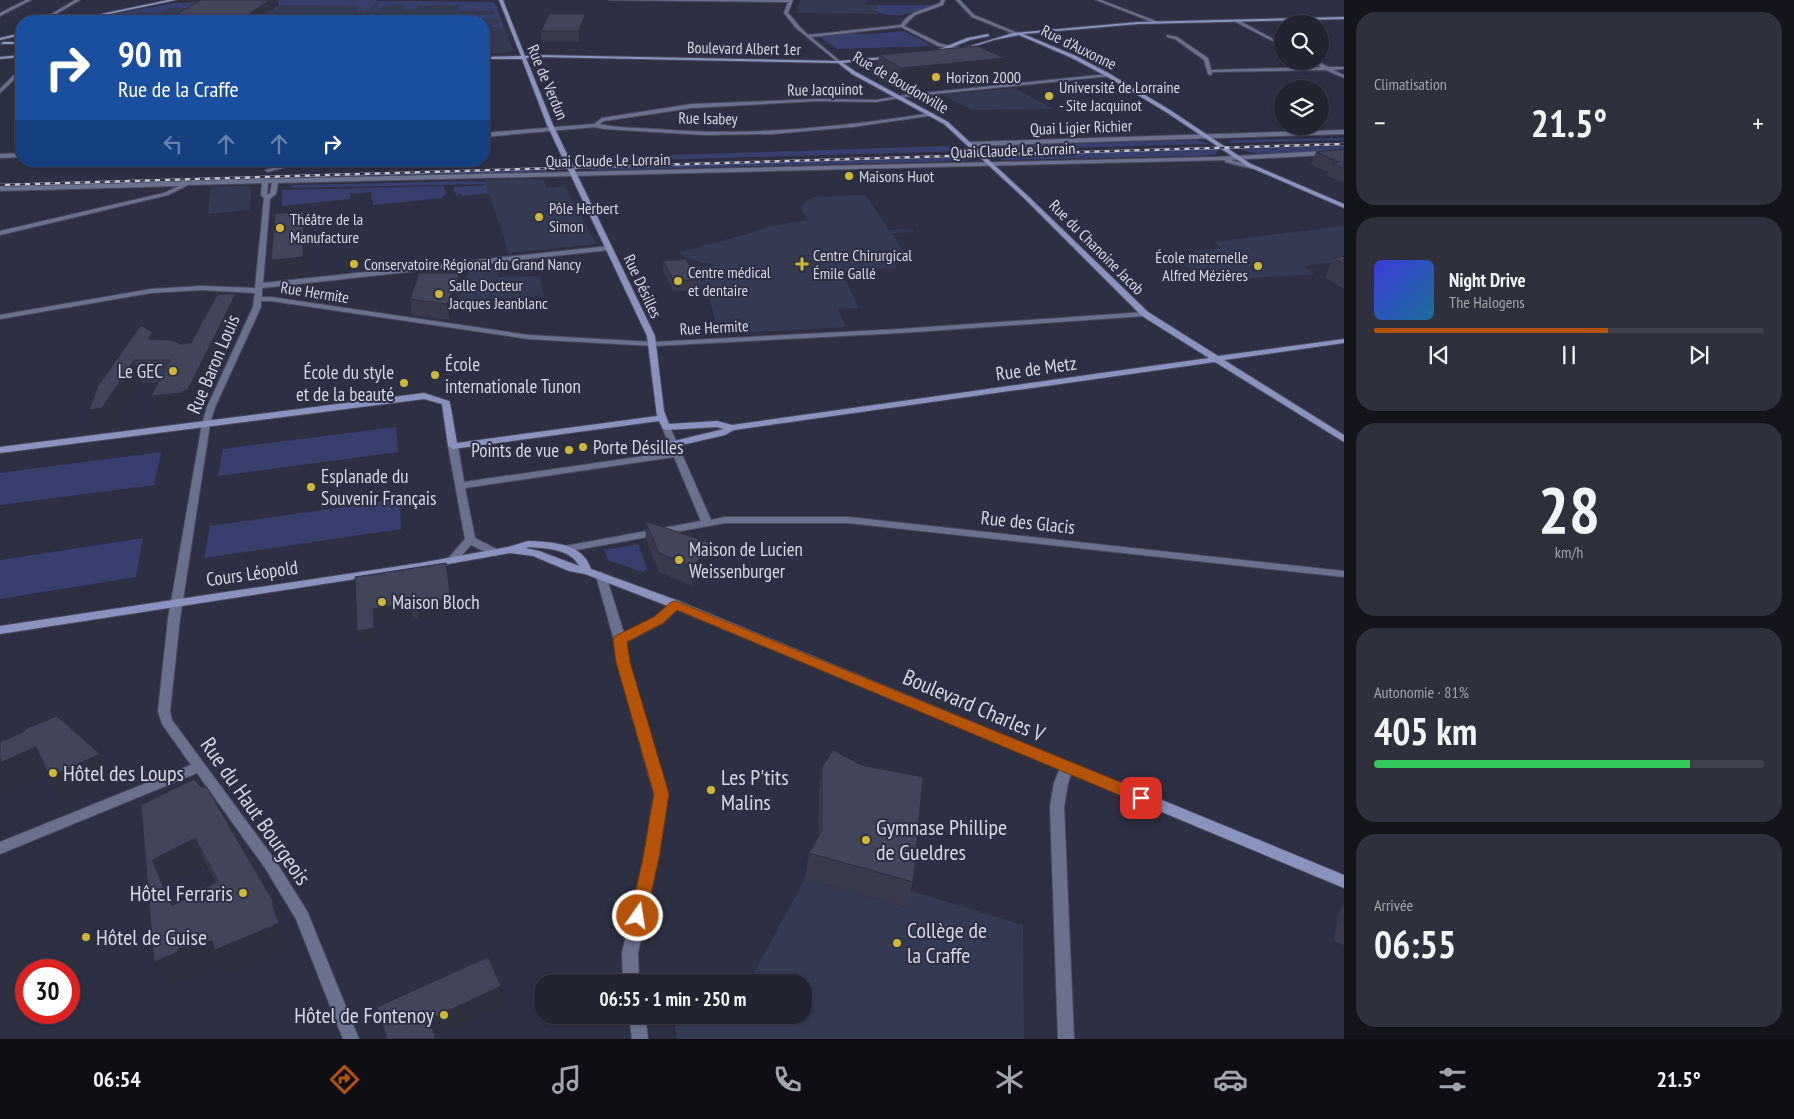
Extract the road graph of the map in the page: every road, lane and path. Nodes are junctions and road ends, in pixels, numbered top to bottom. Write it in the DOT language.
graph roads {
  1 [pos="29,0"];
  2 [pos="78,0"];
  3 [pos="165,0"];
  4 [pos="174,0"];
  5 [pos="501,0"];
  6 [pos="538,0"];
  7 [pos="555,0"];
  8 [pos="611,0"];
  9 [pos="629,0"];
  10 [pos="720,0"];
  11 [pos="791,0"];
  12 [pos="943,0"];
  13 [pos="958,0"];
  14 [pos="1098,0"];
  15 [pos="6,6"];
  16 [pos="18,6"];
  17 [pos="0,15"];
  18 [pos="52,15"];
  19 [pos="97,15"];
  20 [pos="1344,18"];
  21 [pos="1237,21"];
  22 [pos="1156,22"];
  23 [pos="902,26"];
  24 [pos="1018,34"];
  25 [pos="15,35"];
  26 [pos="808,36"];
  27 [pos="1168,36"];
  28 [pos="0,40"];
  29 [pos="1274,41"];
  30 [pos="15,42"];
  31 [pos="948,46"];
  32 [pos="964,48"];
  33 [pos="932,53"];
  34 [pos="922,54"];
  35 [pos="15,57"];
  36 [pos="490,57"];
  37 [pos="524,57"];
  38 [pos="894,57"];
  39 [pos="0,58"];
  40 [pos="840,62"];
  41 [pos="1344,68"];
  42 [pos="1329,69"];
  43 [pos="1288,70"];
  44 [pos="1329,70"];
  45 [pos="1108,75"];
  46 [pos="15,77"];
  47 [pos="1344,77"];
  48 [pos="0,92"];
  49 [pos="898,97"];
  50 [pos="932,115"];
  51 [pos="595,125"];
  52 [pos="552,129"];
  53 [pos="1344,132"];
  54 [pos="490,134"];
  55 [pos="1206,136"];
  56 [pos="969,144"];
  57 [pos="1344,152"];
  58 [pos="15,155"];
  59 [pos="0,156"];
  60 [pos="1236,157"];
  61 [pos="1216,159"];
  62 [pos="989,164"];
  63 [pos="281,167"];
  64 [pos="1252,167"];
  65 [pos="268,170"];
  66 [pos="572,175"];
  67 [pos="265,181"];
  68 [pos="275,181"];
  69 [pos="186,184"];
  70 [pos="0,189"];
  71 [pos="267,198"];
  72 [pos="1344,206"];
  73 [pos="0,233"];
  74 [pos="609,248"];
  75 [pos="259,288"];
  76 [pos="258,299"];
  77 [pos="1145,314"];
  78 [pos="0,317"];
  79 [pos="1344,341"];
  80 [pos="653,344"];
  81 [pos="1214,358"];
  82 [pos="662,418"];
  83 [pos="206,424"];
  84 [pos="666,427"];
  85 [pos="732,428"];
  86 [pos="1344,439"];
  87 [pos="673,444"];
  88 [pos="453,446"];
  89 [pos="0,450"];
  90 [pos="677,454"];
  91 [pos="459,486"];
  92 [pos="707,523"];
  93 [pos="470,540"];
  94 [pos="565,549"];
  95 [pos="510,550"];
  96 [pos="496,553"];
  97 [pos="451,561"];
  98 [pos="587,571"];
  99 [pos="1344,574"];
  100 [pos="601,576"];
  101 [pos="178,602"];
  102 [pos="676,605"];
  103 [pos="0,630"];
  104 [pos="620,640"];
  105 [pos="199,767"];
  106 [pos="1068,767"];
  107 [pos="0,848"];
  108 [pos="1344,882"];
  109 [pos="631,974"];
  110 [pos="638,1024"];
  111 [pos="350,1039"];
  112 [pos="640,1039"];
  113 [pos="1066,1039"];
  1 -- 16 [label="street"];
  2 -- 18 [label="street"];
  3 -- 4 [label="main road"];
  3 -- 19 [label="main road"];
  5 -- 37 [label="main road, Rue de Verdun"];
  6 -- 7 [label="street"];
  8 -- 9 [label="street"];
  9 -- 10 [label="street"];
  10 -- 11 [label="street"];
  11 -- 26 [label="street, Rue de Boudonville"];
  12 -- 23 [label="street"];
  13 -- 24 [label="street, Rue d'Auxonne"];
  14 -- 22 [label="street"];
  15 -- 16 [label="street"];
  16 -- 17 [label="street"];
  20 -- 21 [label="main road"];
  21 -- 22 [label="main road"];
  21 -- 29 [label="street"];
  22 -- 24 [label="main road"];
  23 -- 26 [label="street"];
  23 -- 31 [label="street"];
  24 -- 31 [label="main road"];
  24 -- 32 [label="main road"];
  24 -- 45 [label="main road, Rue d'Auxonne"];
  25 -- 28 [label="main road"];
  26 -- 40 [label="street, Rue de Boudonville"];
  27 -- 43 [label="street"];
  28 -- 30 [label="main road"];
  31 -- 32 [label="street"];
  31 -- 33 [label="main road"];
  32 -- 33 [label="main road"];
  33 -- 34 [label="main road"];
  35 -- 39 [label="main road"];
  36 -- 37 [label="main road, Boulevard Albert 1er"];
  37 -- 40 [label="main road, Boulevard Albert 1er"];
  37 -- 52 [label="main road, Rue de Verdun"];
  38 -- 40 [label="main road, Boulevard Albert 1er"];
  40 -- 49 [label="main road, Rue de Boudonville"];
  41 -- 42 [label="street"];
  44 -- 47 [label="street"];
  45 -- 49 [label="street, Rue Jacquinot"];
  45 -- 55 [label="main road, Rue d'Auxonne"];
  46 -- 48 [label="street"];
  49 -- 50 [label="main road, Rue de Boudonville"];
  49 -- 51 [label="street, Rue Jacquinot"];
  50 -- 51 [label="street, Rue Isabey"];
  50 -- 56 [label="main road, Rue de Boudonville"];
  51 -- 52 [label="street, Rue Isabey"];
  52 -- 54 [label="street, Rue Isabey"];
  52 -- 66 [label="main road, Rue de Verdun"];
  53 -- 55 [label="street, Quai Ligier Richier"];
  55 -- 56 [label="street, Quai Ligier Richier"];
  55 -- 60 [label="main road, Rue d'Auxonne"];
  56 -- 62 [label="main road, Rue du Chanoine Jacob"];
  57 -- 60 [label="street, Quai Claude Le Lorrain"];
  58 -- 59 [label="street"];
  60 -- 61 [label="street, Quai Claude Le Lorrain"];
  60 -- 64 [label="main road, Rue d'Auxonne"];
  61 -- 62 [label="street, Quai Claude Le Lorrain"];
  61 -- 64 [label="street, Quai Claude Le Lorrain"];
  62 -- 66 [label="street, Quai Claude Le Lorrain"];
  62 -- 77 [label="main road, Rue du Chanoine Jacob"];
  63 -- 65 [label="street"];
  64 -- 72 [label="main road, Rue d'Auxonne"];
  66 -- 68 [label="street, Quai Claude Le Lorrain"];
  66 -- 74 [label="main road, Rue Désilles"];
  67 -- 68 [label="street, Quai Claude Le Lorrain"];
  67 -- 69 [label="street, Quai Claude Le Lorrain"];
  67 -- 71 [label="street, Rue Baron Louis"];
  68 -- 71 [label="street, Rue Baron Louis"];
  69 -- 70 [label="street, Quai Claude Le Lorrain"];
  69 -- 73 [label="street"];
  71 -- 75 [label="street, Rue Baron Louis"];
  74 -- 75 [label="street, Rue Hermite"];
  74 -- 80 [label="main road, Rue Désilles"];
  75 -- 76 [label="street, Rue Baron Louis"];
  75 -- 78 [label="street, Rue Hermite"];
  76 -- 80 [label="street, Rue Hermite"];
  76 -- 83 [label="street, Rue Baron Louis"];
  77 -- 80 [label="street, Rue Hermite"];
  77 -- 81 [label="main road, Rue du Chanoine Jacob"];
  79 -- 81 [label="main road, Rue de Metz"];
  80 -- 82 [label="main road, Rue Désilles"];
  81 -- 85 [label="main road, Rue de Metz"];
  81 -- 86 [label="main road, Rue du Chanoine Jacob"];
  82 -- 84 [label="main road, Rue Désilles"];
  82 -- 88 [label="main road"];
  83 -- 88 [label="main road"];
  83 -- 89 [label="main road"];
  83 -- 101 [label="street, Rue Baron Louis"];
  84 -- 85 [label="main road"];
  84 -- 87 [label="street"];
  85 -- 87 [label="main road"];
  87 -- 90 [label="street"];
  88 -- 91 [label="street"];
  90 -- 91 [label="street"];
  90 -- 92 [label="street"];
  91 -- 93 [label="street"];
  92 -- 94 [label="street, Rue des Glacis"];
  92 -- 99 [label="street, Rue des Glacis"];
  93 -- 96 [label="street"];
  93 -- 97 [label="street"];
  94 -- 95 [label="main road, Cours Léopold"];
  94 -- 98 [label="main road, Cours Léopold"];
  95 -- 96 [label="main road, Cours Léopold"];
  95 -- 98 [label="main road, Cours Léopold"];
  96 -- 97 [label="main road, Cours Léopold"];
  97 -- 101 [label="main road, Cours Léopold"];
  98 -- 100 [label="main road, Boulevard Charles V"];
  100 -- 102 [label="main road, Boulevard Charles V"];
  100 -- 104 [label="street"];
  101 -- 103 [label="main road, Cours Léopold"];
  101 -- 105 [label="street, Rue du Haut Bourgeois"];
  102 -- 104 [label="street"];
  102 -- 106 [label="main road, Boulevard Charles V"];
  104 -- 109 [label="street"];
  105 -- 107 [label="street"];
  105 -- 111 [label="street, Rue du Haut Bourgeois"];
  106 -- 108 [label="main road, Boulevard Charles V"];
  106 -- 113 [label="street"];
  110 -- 112 [label="street"];
}
